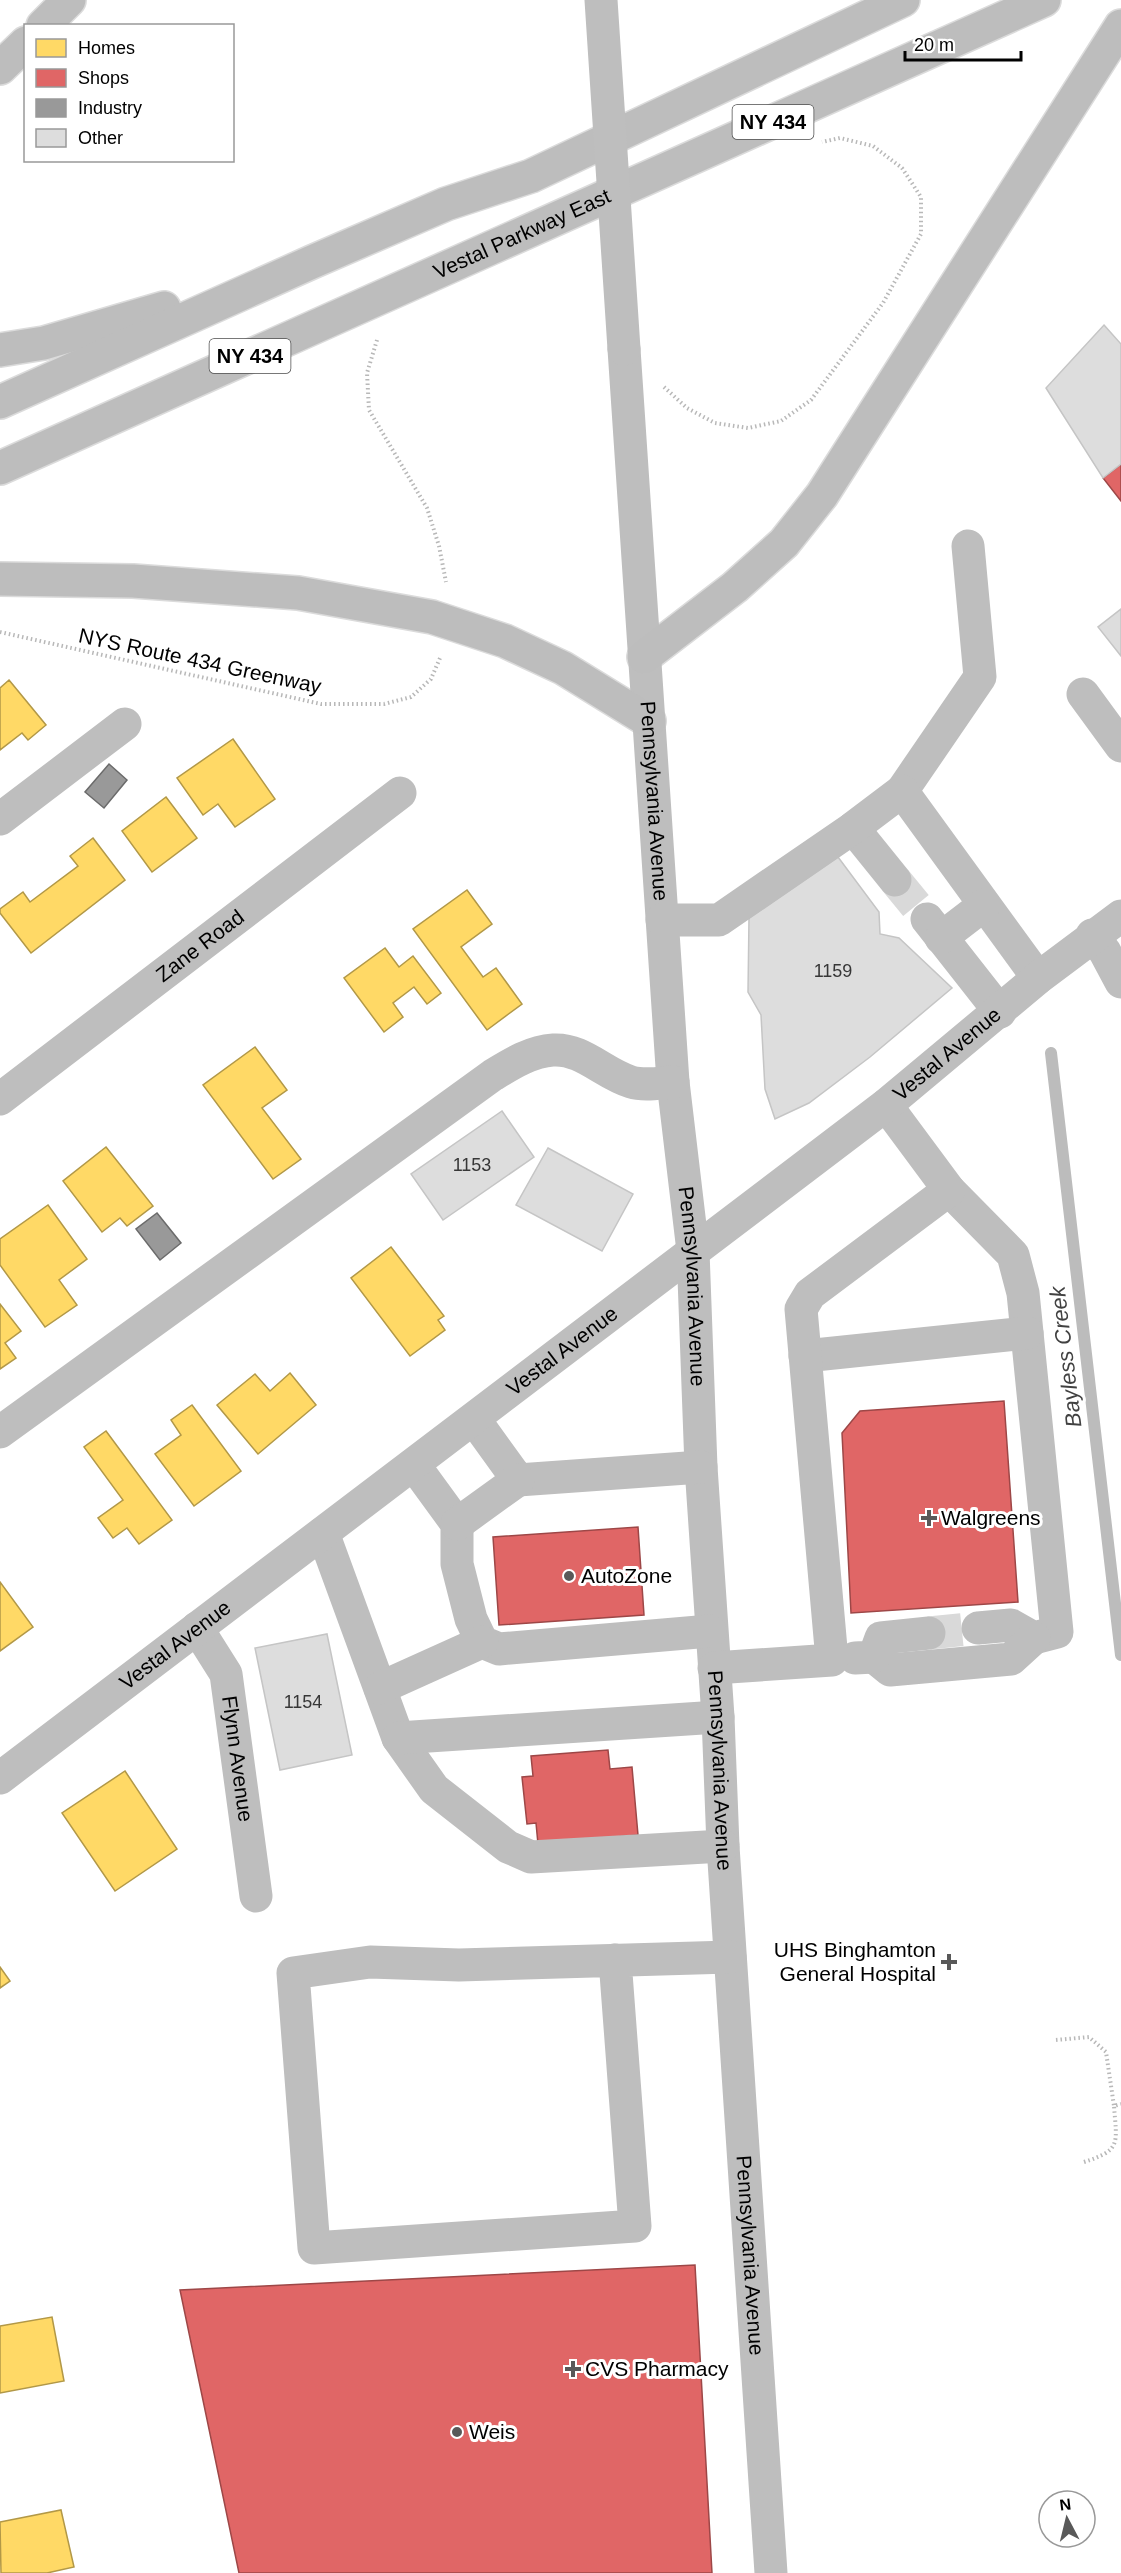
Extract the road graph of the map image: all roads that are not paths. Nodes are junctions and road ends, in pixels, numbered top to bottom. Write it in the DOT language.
graph roads {
  1 [pos="69,0"];
  2 [pos="601,0"];
  3 [pos="903,0"];
  4 [pos="1044,0"];
  5 [pos="45,24"];
  6 [pos="1121,26"];
  7 [pos="24,45"];
  8 [pos="0,68"];
  9 [pos="312,262"];
  10 [pos="0,350"];
  11 [pos="0,402"];
  12 [pos="0,468"];
  13 [pos="968,546"];
  14 [pos="0,579"];
  15 [pos="644,657"];
  16 [pos="1083,694"];
  17 [pos="648,721"];
  18 [pos="125,724"];
  19 [pos="1121,746"];
  20 [pos="902,791"];
  21 [pos="400,793"];
  22 [pos="0,819"];
  23 [pos="854,828"];
  24 [pos="895,880"];
  25 [pos="984,905"];
  26 [pos="1121,916"];
  27 [pos="662,920"];
  28 [pos="1092,935"];
  29 [pos="1038,978"];
  30 [pos="1121,982"];
  31 [pos="1000,1012"];
  32 [pos="673,1082"];
  33 [pos="0,1099"];
  34 [pos="886,1105"];
  35 [pos="949,1190"];
  36 [pos="693,1251"];
  37 [pos="1027,1334"];
  38 [pos="805,1356"];
  39 [pos="474,1419"];
  40 [pos="0,1432"];
  41 [pos="414,1465"];
  42 [pos="701,1467"];
  43 [pos="518,1480"];
  44 [pos="457,1524"];
  45 [pos="323,1533"];
  46 [pos="197,1628"];
  47 [pos="978,1628"];
  48 [pos="710,1631"];
  49 [pos="929,1633"];
  50 [pos="1034,1638"];
  51 [pos="482,1642"];
  52 [pos="874,1657"];
  53 [pos="832,1660"];
  54 [pos="714,1668"];
  55 [pos="380,1688"];
  56 [pos="718,1717"];
  57 [pos="398,1738"];
  58 [pos="0,1778"];
  59 [pos="723,1846"];
  60 [pos="256,1896"];
  61 [pos="730,1957"];
  62 [pos="615,1960"];
  63 [pos="771,2573"];
  1 -- 5 [label="main road"];
  2 -- 15 [label="street, Pennsylvania Avenue, bridge"];
  3 -- 9 [label="main road, NY 434"];
  4 -- 12 [label="main road, Vestal Parkway East / NY 434"];
  6 -- 15 [label="main road"];
  7 -- 8 [label="main road"];
  9 -- 10 [label="main road"];
  9 -- 11 [label="main road, NY 434"];
  13 -- 20 [label="street"];
  14 -- 17 [label="main road"];
  15 -- 17 [label="street, Pennsylvania Avenue"];
  16 -- 19 [label="street"];
  17 -- 27 [label="street, Pennsylvania Avenue"];
  18 -- 22 [label="street"];
  20 -- 23 [label="street"];
  20 -- 25 [label="street"];
  21 -- 33 [label="street, Zane Road"];
  23 -- 24 [label="street"];
  23 -- 27 [label="street"];
  25 -- 29 [label="street"];
  25 -- 31 [label="street"];
  26 -- 28 [label="street, Vestal Avenue"];
  27 -- 32 [label="street, Pennsylvania Avenue"];
  28 -- 29 [label="street, Vestal Avenue"];
  28 -- 30 [label="street"];
  29 -- 31 [label="street, Vestal Avenue"];
  31 -- 34 [label="street, Vestal Avenue"];
  32 -- 36 [label="street, Pennsylvania Avenue"];
  32 -- 40 [label="street"];
  34 -- 35 [label="street"];
  34 -- 36 [label="street, Vestal Avenue"];
  35 -- 37 [label="street"];
  35 -- 38 [label="street"];
  36 -- 39 [label="street, Vestal Avenue"];
  36 -- 42 [label="street, Pennsylvania Avenue"];
  37 -- 38 [label="street"];
  37 -- 50 [label="street"];
  38 -- 53 [label="street"];
  39 -- 41 [label="street, Vestal Avenue"];
  39 -- 43 [label="street"];
  41 -- 44 [label="street"];
  41 -- 45 [label="street, Vestal Avenue"];
  42 -- 43 [label="street"];
  42 -- 48 [label="street, Pennsylvania Avenue"];
  43 -- 44 [label="street"];
  44 -- 51 [label="street"];
  45 -- 46 [label="street, Vestal Avenue"];
  45 -- 55 [label="street"];
  46 -- 58 [label="street, Vestal Avenue"];
  46 -- 60 [label="street, Flynn Avenue"];
  47 -- 50 [label="street"];
  48 -- 51 [label="street"];
  48 -- 54 [label="street, Pennsylvania Avenue"];
  49 -- 52 [label="street"];
  50 -- 52 [label="street"];
  51 -- 55 [label="street"];
  52 -- 53 [label="street"];
  53 -- 54 [label="street"];
  54 -- 56 [label="street, Pennsylvania Avenue"];
  55 -- 57 [label="street"];
  56 -- 57 [label="street"];
  56 -- 59 [label="street, Pennsylvania Avenue"];
  57 -- 59 [label="street"];
  59 -- 61 [label="street, Pennsylvania Avenue"];
  61 -- 62 [label="street"];
  61 -- 63 [label="street, Pennsylvania Avenue"];
  62 -- 62 [label="street"];
}
